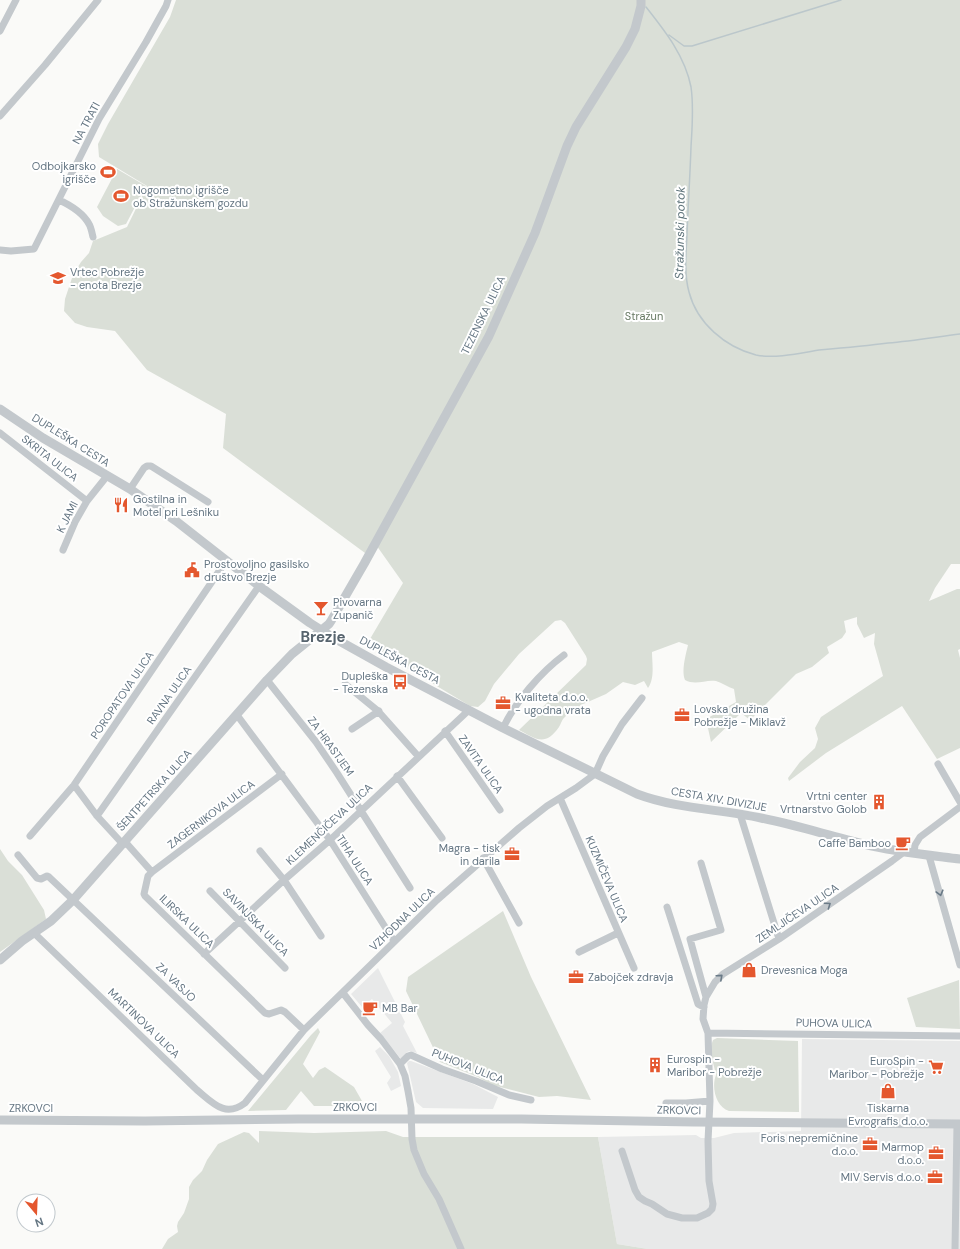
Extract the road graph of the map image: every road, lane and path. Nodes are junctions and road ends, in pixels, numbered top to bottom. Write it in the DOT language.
graph roads {
  1 [pos="16,0"];
  2 [pos="98,0"];
  3 [pos="168,0"];
  4 [pos="641,0"];
  5 [pos="0,31"];
  6 [pos="0,116"];
  7 [pos="59,200"];
  8 [pos="92,237"];
  9 [pos="0,250"];
  10 [pos="0,409"];
  11 [pos="0,433"];
  12 [pos="107,476"];
  13 [pos="130,489"];
  14 [pos="87,501"];
  15 [pos="208,502"];
  16 [pos="63,550"];
  17 [pos="226,561"];
  18 [pos="259,586"];
  19 [pos="322,630"];
  20 [pos="564,655"];
  21 [pos="267,680"];
  22 [pos="345,684"];
  23 [pos="642,698"];
  24 [pos="469,710"];
  25 [pos="378,712"];
  26 [pos="237,715"];
  27 [pos="503,728"];
  28 [pos="352,729"];
  29 [pos="445,731"];
  30 [pos="418,756"];
  31 [pos="938,764"];
  32 [pos="282,774"];
  33 [pos="595,774"];
  34 [pos="397,776"];
  35 [pos="74,785"];
  36 [pos="560,798"];
  37 [pos="960,802"];
  38 [pos="960,807"];
  39 [pos="361,810"];
  40 [pos="500,810"];
  41 [pos="740,814"];
  42 [pos="97,816"];
  43 [pos="30,836"];
  44 [pos="442,838"];
  45 [pos="330,840"];
  46 [pos="123,843"];
  47 [pos="260,851"];
  48 [pos="904,852"];
  49 [pos="914,853"];
  50 [pos="18,854"];
  51 [pos="930,856"];
  52 [pos="483,858"];
  53 [pos="960,859"];
  54 [pos="701,863"];
  55 [pos="152,872"];
  56 [pos="284,880"];
  57 [pos="410,888"];
  58 [pos="210,891"];
  59 [pos="73,900"];
  60 [pos="667,907"];
  61 [pos="240,921"];
  62 [pos="518,923"];
  63 [pos="34,933"];
  64 [pos="618,933"];
  65 [pos="321,936"];
  66 [pos="779,939"];
  67 [pos="394,941"];
  68 [pos="579,952"];
  69 [pos="204,954"];
  70 [pos="0,960"];
  71 [pos="960,966"];
  72 [pos="285,968"];
  73 [pos="634,968"];
  74 [pos="343,993"];
  75 [pos="706,997"];
  76 [pos="704,1007"];
  77 [pos="304,1030"];
  78 [pos="708,1033"];
  79 [pos="960,1036"];
  80 [pos="400,1064"];
  81 [pos="263,1080"];
  82 [pos="531,1100"];
  83 [pos="710,1101"];
  84 [pos="245,1103"];
  85 [pos="666,1103"];
  86 [pos="411,1119"];
  87 [pos="0,1120"];
  88 [pos="709,1122"];
  89 [pos="959,1124"];
  90 [pos="622,1151"];
  91 [pos="461,1249"];
  92 [pos="955,1249"];
  1 -- 5 [label="street"];
  2 -- 6 [label="street"];
  3 -- 7 [label="street, NA TRATI"];
  4 -- 19 [label="street, TEZENSKA ULICA"];
  7 -- 8 [label="street"];
  7 -- 9 [label="street, NA TRATI"];
  10 -- 12 [label="street, DUPLEŠKA CESTA"];
  11 -- 14 [label="street, SKRITA ULICA"];
  12 -- 13 [label="street, DUPLEŠKA CESTA"];
  12 -- 14 [label="street, K JAMI"];
  13 -- 15 [label="street"];
  13 -- 17 [label="street, DUPLEŠKA CESTA"];
  14 -- 16 [label="street, K JAMI"];
  17 -- 18 [label="street, DUPLEŠKA CESTA"];
  17 -- 35 [label="street, POROPATOVA ULICA"];
  18 -- 19 [label="street, DUPLEŠKA CESTA"];
  18 -- 42 [label="street, RAVNA ULICA"];
  19 -- 21 [label="street, ŠENTPETRSKA ULICA"];
  19 -- 24 [label="street, DUPLEŠKA CESTA"];
  20 -- 27 [label="street"];
  21 -- 26 [label="street, ŠENTPETRSKA ULICA"];
  21 -- 39 [label="street, ZA HRASTJEM"];
  22 -- 25 [label="street"];
  23 -- 33 [label="street"];
  24 -- 27 [label="street, DUPLEŠKA CESTA"];
  24 -- 29 [label="street, KLEMENČIČEVA ULICA"];
  25 -- 28 [label="street"];
  25 -- 30 [label="street"];
  26 -- 32 [label="street, TIHA ULICA"];
  26 -- 46 [label="street, ŠENTPETRSKA ULICA"];
  27 -- 33 [label="street, DUPLEŠKA CESTA"];
  29 -- 30 [label="street, KLEMENČIČEVA ULICA"];
  29 -- 40 [label="street, ZAVITA ULICA"];
  30 -- 34 [label="street, KLEMENČIČEVA ULICA"];
  31 -- 37 [label="street"];
  32 -- 45 [label="street, TIHA ULICA"];
  32 -- 55 [label="street, ZAGERNIKOVA ULICA"];
  33 -- 36 [label="street, VZHODNA ULICA"];
  33 -- 41 [label="street, CESTA XIV. DIVIZIJE"];
  34 -- 39 [label="street, KLEMENČIČEVA ULICA"];
  34 -- 44 [label="street"];
  35 -- 42 [label="street"];
  35 -- 43 [label="street, POROPATOVA ULICA"];
  36 -- 52 [label="street, VZHODNA ULICA"];
  36 -- 64 [label="street, KUZMIČEVA ULICA"];
  38 -- 49 [label="street"];
  39 -- 45 [label="street, KLEMENČIČEVA ULICA"];
  39 -- 57 [label="street, ZA HRASTJEM"];
  41 -- 48 [label="street, CESTA XIV. DIVIZIJE"];
  41 -- 66 [label="street"];
  42 -- 46 [label="street"];
  45 -- 56 [label="street, KLEMENČIČEVA ULICA"];
  45 -- 67 [label="street, TIHA ULICA"];
  46 -- 55 [label="street"];
  46 -- 59 [label="street, ŠENTPETRSKA ULICA"];
  47 -- 56 [label="street"];
  48 -- 49 [label="street, CESTA XIV. DIVIZIJE"];
  66 -- 48 [label="street, ZEMLJIČEVA ULICA, one-way"];
  49 -- 51 [label="street, CESTA XIV. DIVIZIJE"];
  50 -- 59 [label="street, ZA VASJO"];
  51 -- 53 [label="street, CESTA XIV. DIVIZIJE"];
  51 -- 71 [label="street, one-way"];
  52 -- 62 [label="street"];
  52 -- 67 [label="street, VZHODNA ULICA"];
  54 -- 75 [label="street, ZEMLJIČEVA ULICA"];
  55 -- 69 [label="street, ILIRSKA ULICA"];
  56 -- 61 [label="street, KLEMENČIČEVA ULICA"];
  56 -- 65 [label="street"];
  58 -- 61 [label="street, SAVINJSKA ULICA"];
  59 -- 63 [label="street, ŠENTPETRSKA ULICA"];
  59 -- 81 [label="street, ZA VASJO"];
  60 -- 76 [label="street"];
  61 -- 69 [label="street, KLEMENČIČEVA ULICA"];
  61 -- 72 [label="street, SAVINJSKA ULICA"];
  63 -- 70 [label="street, ŠENTPETRSKA ULICA"];
  63 -- 84 [label="street, MARTINOVA ULICA"];
  64 -- 68 [label="street"];
  64 -- 73 [label="street, KUZMIČEVA ULICA"];
  75 -- 66 [label="street, ZEMLJIČEVA ULICA, one-way"];
  67 -- 74 [label="street, VZHODNA ULICA"];
  69 -- 77 [label="street, ILIRSKA ULICA"];
  74 -- 77 [label="street, VZHODNA ULICA"];
  74 -- 80 [label="street"];
  75 -- 76 [label="street, ZEMLJIČEVA ULICA"];
  76 -- 78 [label="street, ZEMLJIČEVA ULICA"];
  77 -- 81 [label="street, VZHODNA ULICA"];
  78 -- 79 [label="street, PUHOVA ULICA"];
  78 -- 83 [label="street, ZEMLJIČEVA ULICA"];
  80 -- 82 [label="street, PUHOVA ULICA"];
  80 -- 86 [label="street"];
  81 -- 84 [label="street, VZHODNA ULICA"];
  83 -- 85 [label="street"];
  83 -- 88 [label="street, ZEMLJIČEVA ULICA"];
  86 -- 87 [label="street, ZRKOVCI"];
  86 -- 88 [label="street, ZRKOVCI"];
  86 -- 91 [label="street"];
  88 -- 89 [label="street"];
  88 -- 90 [label="street, ZEMLJIČEVA ULICA"];
  89 -- 92 [label="street"];
}
